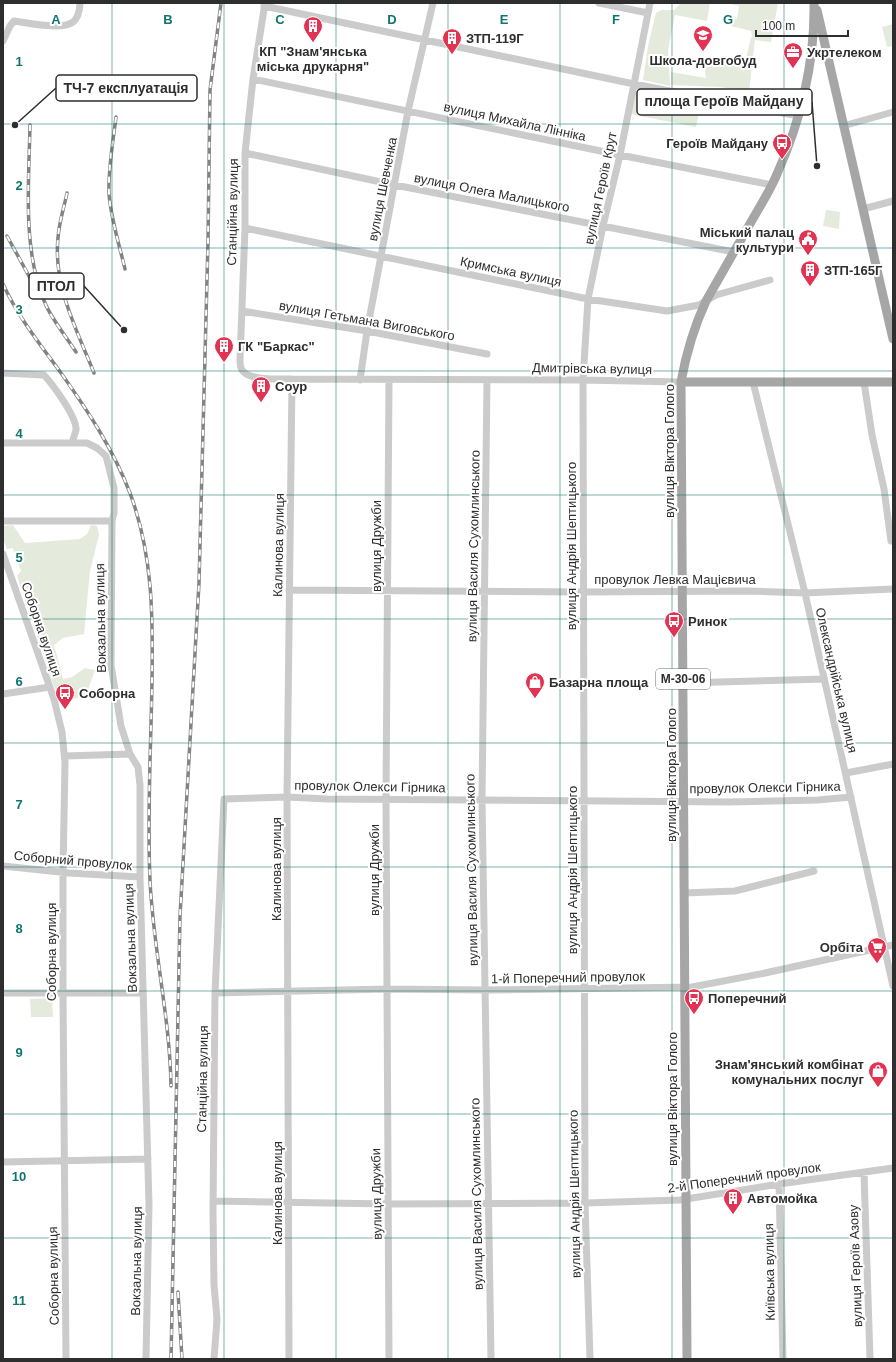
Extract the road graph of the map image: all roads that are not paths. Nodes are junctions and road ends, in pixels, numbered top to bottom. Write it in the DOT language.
graph roads {
  1 [pos="80,3"];
  2 [pos="433,3"];
  3 [pos="599,3"];
  4 [pos="650,3"];
  5 [pos="814,3"];
  6 [pos="264,5"];
  7 [pos="627,6"];
  8 [pos="648,13"];
  9 [pos="3,40"];
  10 [pos="424,40"];
  11 [pos="827,58"];
  12 [pos="810,60"];
  13 [pos="253,79"];
  14 [pos="634,84"];
  15 [pos="408,111"];
  16 [pos="893,112"];
  17 [pos="798,116"];
  18 [pos="843,126"];
  19 [pos="245,153"];
  20 [pos="620,155"];
  21 [pos="395,185"];
  22 [pos="772,186"];
  23 [pos="893,201"];
  24 [pos="863,209"];
  25 [pos="603,226"];
  26 [pos="245,228"];
  27 [pos="734,252"];
  28 [pos="380,256"];
  29 [pos="770,280"];
  30 [pos="588,299"];
  31 [pos="706,301"];
  32 [pos="242,311"];
  33 [pos="367,331"];
  34 [pos="893,339"];
  35 [pos="487,354"];
  36 [pos="3,373"];
  37 [pos="292,379"];
  38 [pos="360,380"];
  39 [pos="389,380"];
  40 [pos="487,380"];
  41 [pos="583,380"];
  42 [pos="681,382"];
  43 [pos="753,382"];
  44 [pos="864,382"];
  45 [pos="893,382"];
  46 [pos="3,443"];
  47 [pos="72,443"];
  48 [pos="3,521"];
  49 [pos="112,521"];
  50 [pos="891,541"];
  51 [pos="3,554"];
  52 [pos="893,589"];
  53 [pos="289,590"];
  54 [pos="682,590"];
  55 [pos="387,591"];
  56 [pos="484,591"];
  57 [pos="583,592"];
  58 [pos="805,593"];
  59 [pos="824,679"];
  60 [pos="683,683"];
  61 [pos="50,687"];
  62 [pos="3,694"];
  63 [pos="130,754"];
  64 [pos="65,756"];
  65 [pos="893,764"];
  66 [pos="846,773"];
  67 [pos="287,797"];
  68 [pos="851,797"];
  69 [pos="224,799"];
  70 [pos="386,799"];
  71 [pos="482,800"];
  72 [pos="684,801"];
  73 [pos="583,802"];
  74 [pos="3,866"];
  75 [pos="63,872"];
  76 [pos="814,872"];
  77 [pos="140,877"];
  78 [pos="684,893"];
  79 [pos="893,945"];
  80 [pos="884,947"];
  81 [pos="893,986"];
  82 [pos="685,987"];
  83 [pos="387,989"];
  84 [pos="584,989"];
  85 [pos="485,990"];
  86 [pos="288,991"];
  87 [pos="3,993"];
  88 [pos="62,993"];
  89 [pos="143,993"];
  90 [pos="215,993"];
  91 [pos="148,1158"];
  92 [pos="64,1161"];
  93 [pos="3,1162"];
  94 [pos="893,1168"];
  95 [pos="864,1173"];
  96 [pos="779,1184"];
  97 [pos="686,1199"];
  98 [pos="213,1201"];
  99 [pos="288,1203"];
  100 [pos="488,1203"];
  101 [pos="585,1203"];
  102 [pos="388,1204"];
  103 [pos="66,1359"];
  104 [pos="146,1359"];
  105 [pos="214,1359"];
  106 [pos="289,1359"];
  107 [pos="388,1359"];
  108 [pos="491,1359"];
  109 [pos="590,1359"];
  110 [pos="687,1359"];
  111 [pos="783,1359"];
  112 [pos="870,1359"];
  1 -- 9 [label="street"];
  2 -- 10 [label="street, вулиця Шевченка"];
  3 -- 7 [label="street"];
  4 -- 8 [label="street, вулиця Героїв Крут"];
  5 -- 11 [label="main road"];
  5 -- 12 [label="main road, вулиця Віктора Голого / М-30-06"];
  6 -- 10 [label="street"];
  6 -- 13 [label="street, Станційна вулиця"];
  7 -- 8 [label="street"];
  8 -- 14 [label="street, вулиця Героїв Крут"];
  10 -- 14 [label="street"];
  10 -- 15 [label="street, вулиця Шевченка"];
  11 -- 12 [label="main road"];
  11 -- 18 [label="main road"];
  12 -- 17 [label="main road, вулиця Віктора Голого / М-30-06"];
  13 -- 15 [label="street, вулиця Михайла Лінніка"];
  13 -- 19 [label="street, Станційна вулиця"];
  14 -- 17 [label="street"];
  14 -- 20 [label="street, вулиця Героїв Крут"];
  15 -- 20 [label="street, вулиця Михайла Лінніка"];
  15 -- 21 [label="street, вулиця Шевченка"];
  16 -- 18 [label="street"];
  17 -- 22 [label="main road, вулиця Віктора Голого / М-30-06"];
  18 -- 24 [label="main road"];
  19 -- 21 [label="street, вулиця Олега Малицького"];
  19 -- 26 [label="street, Станційна вулиця"];
  20 -- 22 [label="street, вулиця Михайла Лінніка"];
  20 -- 25 [label="street, вулиця Героїв Крут"];
  21 -- 25 [label="street, вулиця Олега Малицького"];
  21 -- 28 [label="street, вулиця Шевченка"];
  22 -- 27 [label="main road, вулиця Віктора Голого / М-30-06"];
  23 -- 24 [label="street"];
  24 -- 34 [label="main road"];
  25 -- 27 [label="street, вулиця Олега Малицького"];
  25 -- 30 [label="street, вулиця Героїв Крут"];
  26 -- 28 [label="street, Кримська вулиця"];
  26 -- 32 [label="street, Станційна вулиця"];
  27 -- 31 [label="main road, вулиця Віктора Голого / М-30-06"];
  28 -- 30 [label="street, Кримська вулиця"];
  28 -- 33 [label="street, вулиця Шевченка"];
  29 -- 31 [label="street, Кримська вулиця"];
  30 -- 31 [label="street, Кримська вулиця"];
  30 -- 41 [label="street, вулиця Героїв Крут"];
  31 -- 42 [label="main road, вулиця Віктора Голого / М-30-06"];
  32 -- 33 [label="street, вулиця Гетьмана Виговського"];
  32 -- 37 [label="street, Станційна вулиця"];
  33 -- 35 [label="street, вулиця Гетьмана Виговського"];
  33 -- 38 [label="street, вулиця Шевченка"];
  36 -- 47 [label="street"];
  37 -- 38 [label="street, Дмитрівська вулиця"];
  37 -- 53 [label="street, Калинова вулиця"];
  38 -- 39 [label="street, Дмитрівська вулиця"];
  39 -- 40 [label="street, Дмитрівська вулиця"];
  39 -- 55 [label="street, вулиця Дружби"];
  40 -- 41 [label="street, Дмитрівська вулиця"];
  40 -- 56 [label="street, вулиця Василя Сухомлинського"];
  41 -- 42 [label="street, Дмитрівська вулиця"];
  41 -- 57 [label="street, вулиця Андрія Шептицького"];
  42 -- 43 [label="main road, Дмитрівська вулиця"];
  42 -- 54 [label="main road, вулиця Віктора Голого / М-30-06"];
  43 -- 44 [label="main road, Дмитрівська вулиця"];
  43 -- 58 [label="street, Олександрійська вулиця"];
  44 -- 45 [label="main road, Дмитрівська вулиця"];
  44 -- 50 [label="street"];
  46 -- 47 [label="street, Вокзальна вулиця"];
  47 -- 49 [label="street, Вокзальна вулиця"];
  48 -- 49 [label="street"];
  49 -- 63 [label="street, Вокзальна вулиця"];
  51 -- 61 [label="street, Соборна вулиця"];
  52 -- 58 [label="street, провулок Левка Мацієвича"];
  53 -- 55 [label="street, провулок Левка Мацієвича"];
  53 -- 67 [label="street, Калинова вулиця"];
  54 -- 57 [label="street, провулок Левка Мацієвича"];
  54 -- 58 [label="street, провулок Левка Мацієвича"];
  54 -- 60 [label="main road, вулиця Віктора Голого / М-30-06"];
  55 -- 56 [label="street, провулок Левка Мацієвича"];
  55 -- 70 [label="street, вулиця Дружби"];
  56 -- 57 [label="street, провулок Левка Мацієвича"];
  56 -- 71 [label="street, вулиця Василя Сухомлинського"];
  57 -- 73 [label="street, вулиця Андрія Шептицького"];
  58 -- 59 [label="street, Олександрійська вулиця"];
  59 -- 60 [label="street"];
  59 -- 66 [label="street, Олександрійська вулиця"];
  60 -- 72 [label="main road, вулиця Віктора Голого / М-30-06"];
  61 -- 62 [label="street"];
  61 -- 64 [label="street, Соборна вулиця"];
  63 -- 64 [label="street"];
  63 -- 77 [label="street, Вокзальна вулиця"];
  64 -- 75 [label="street, Соборна вулиця"];
  65 -- 66 [label="street, провулок Олекси Гірника"];
  66 -- 68 [label="street, Олександрійська вулиця"];
  67 -- 69 [label="street, провулок Олекси Гірника"];
  67 -- 70 [label="street, провулок Олекси Гірника"];
  67 -- 86 [label="street, Калинова вулиця"];
  68 -- 72 [label="street, провулок Олекси Гірника"];
  68 -- 80 [label="street, Олександрійська вулиця"];
  69 -- 90 [label="street, Станційна вулиця"];
  70 -- 71 [label="street, провулок Олекси Гірника"];
  70 -- 83 [label="street, вулиця Дружби"];
  71 -- 73 [label="street, провулок Олекси Гірника"];
  71 -- 85 [label="street, вулиця Василя Сухомлинського"];
  72 -- 73 [label="street, провулок Олекси Гірника"];
  72 -- 78 [label="main road, вулиця Віктора Голого / М-30-06"];
  73 -- 84 [label="street, вулиця Андрія Шептицького"];
  74 -- 75 [label="street, Соборний провулок"];
  75 -- 77 [label="street, Соборний провулок"];
  75 -- 88 [label="street, Соборна вулиця"];
  76 -- 78 [label="street"];
  77 -- 89 [label="street, Вокзальна вулиця"];
  78 -- 82 [label="main road, вулиця Віктора Голого / М-30-06"];
  79 -- 80 [label="street, 1-й Поперечний провулок"];
  80 -- 81 [label="street, Олександрійська вулиця"];
  80 -- 82 [label="street, 1-й Поперечний провулок"];
  82 -- 84 [label="street, 1-й Поперечний провулок"];
  82 -- 97 [label="main road, вулиця Віктора Голого / М-30-06"];
  83 -- 85 [label="street, 1-й Поперечний провулок"];
  83 -- 86 [label="street, 1-й Поперечний провулок"];
  83 -- 102 [label="street, вулиця Дружби"];
  84 -- 85 [label="street, 1-й Поперечний провулок"];
  84 -- 101 [label="street, вулиця Андрія Шептицького"];
  85 -- 100 [label="street, вулиця Василя Сухомлинського"];
  86 -- 90 [label="street, 1-й Поперечний провулок"];
  86 -- 99 [label="street, Калинова вулиця"];
  87 -- 88 [label="street"];
  88 -- 89 [label="street"];
  88 -- 92 [label="street, Соборна вулиця"];
  89 -- 91 [label="street, Вокзальна вулиця"];
  90 -- 98 [label="street, Станційна вулиця"];
  91 -- 92 [label="street"];
  91 -- 104 [label="street, Вокзальна вулиця"];
  92 -- 93 [label="street"];
  92 -- 103 [label="street, Соборна вулиця"];
  94 -- 95 [label="street, 2-й Поперечний провулок"];
  95 -- 96 [label="street, 2-й Поперечний провулок"];
  95 -- 112 [label="street, вулиця Героїв Азову"];
  96 -- 97 [label="street, 2-й Поперечний провулок"];
  96 -- 111 [label="street, Київська вулиця"];
  97 -- 101 [label="street, 2-й Поперечний провулок"];
  97 -- 110 [label="main road, вулиця Віктора Голого / М-30-06"];
  98 -- 99 [label="street, 2-й Поперечний провулок"];
  98 -- 105 [label="street, Станційна вулиця"];
  99 -- 102 [label="street, 2-й Поперечний провулок"];
  99 -- 106 [label="street, Калинова вулиця"];
  100 -- 101 [label="street, 2-й Поперечний провулок"];
  100 -- 102 [label="street, 2-й Поперечний провулок"];
  100 -- 108 [label="street, вулиця Василя Сухомлинського"];
  101 -- 109 [label="street, вулиця Андрія Шептицького"];
  102 -- 107 [label="street, вулиця Дружби"];
}
